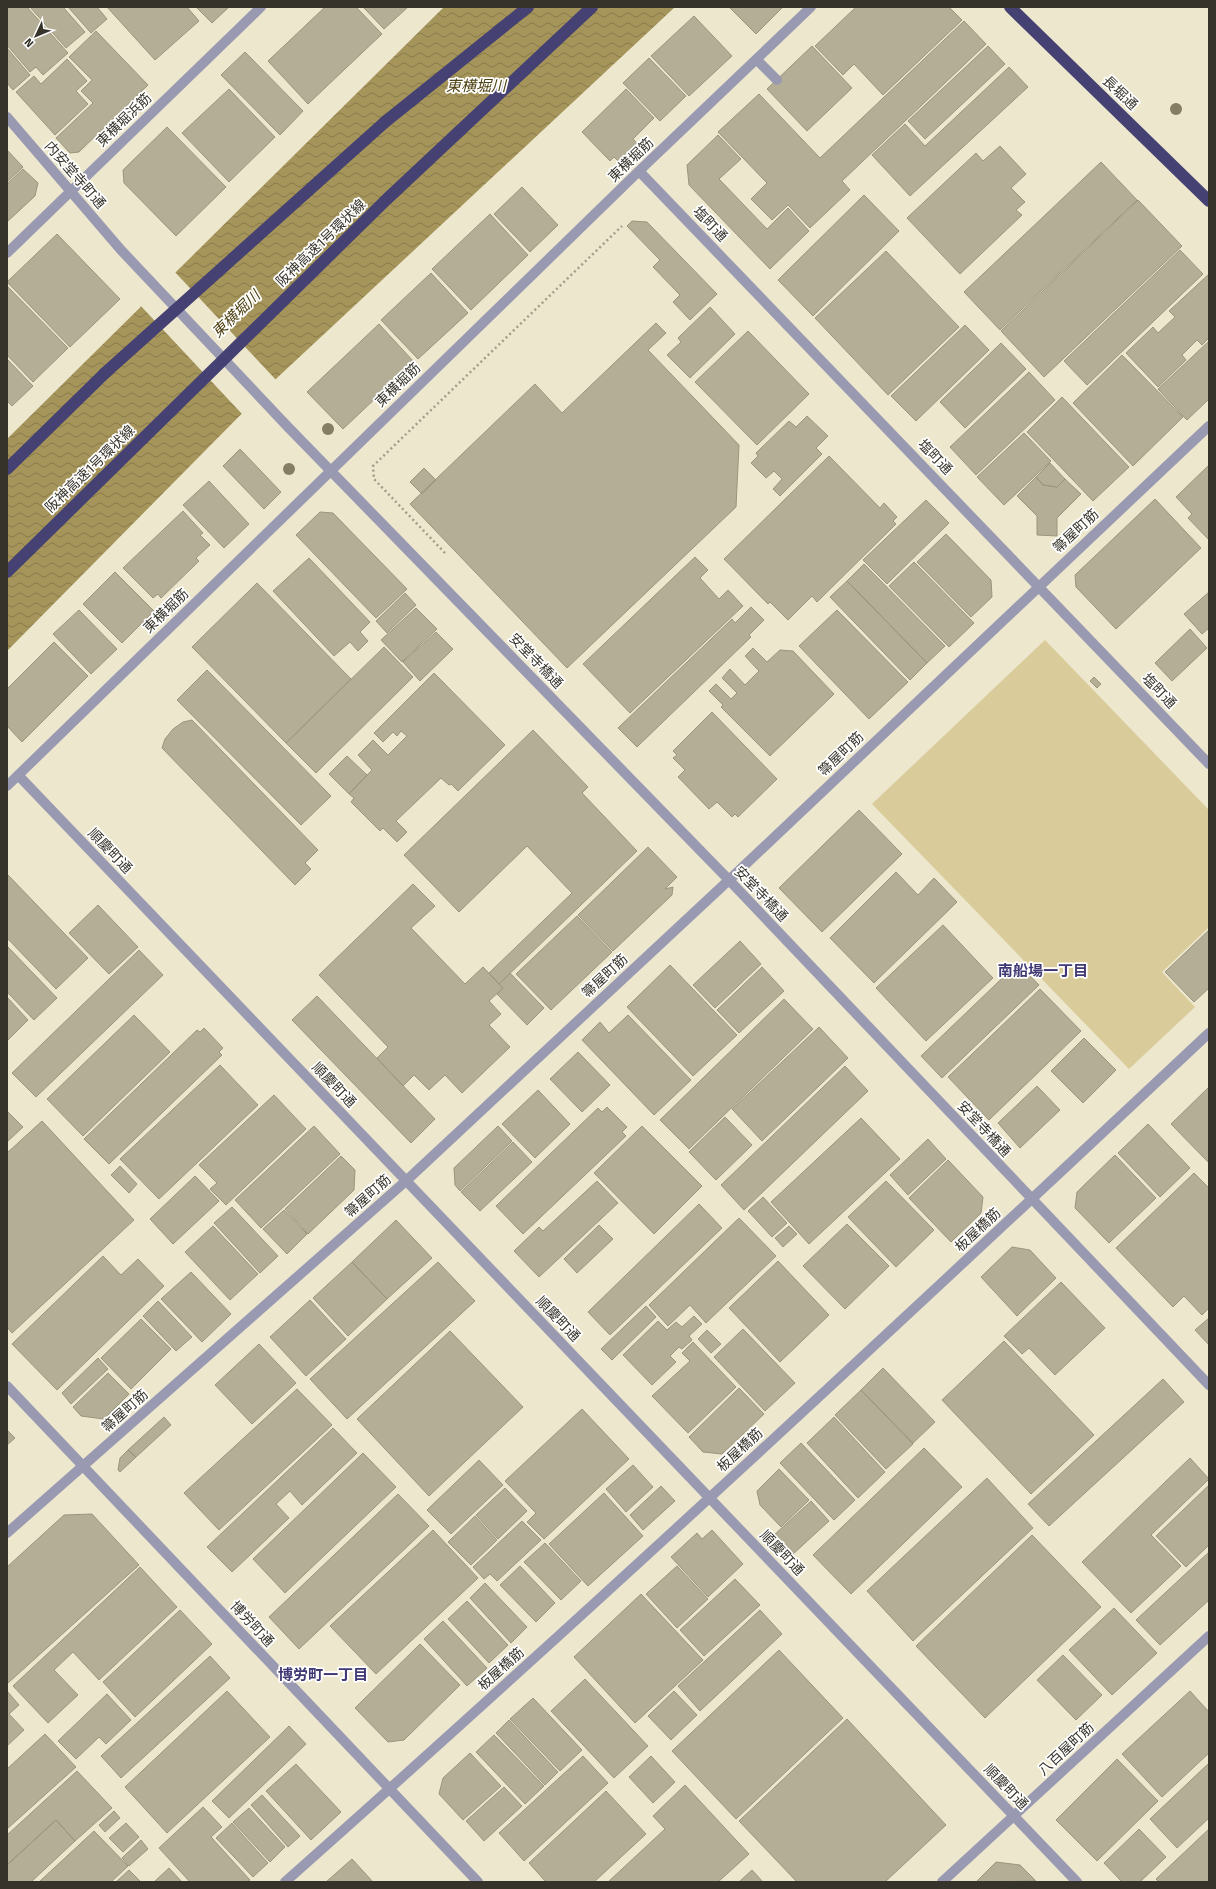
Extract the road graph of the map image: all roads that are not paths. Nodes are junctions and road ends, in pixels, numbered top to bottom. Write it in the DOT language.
graph roads {
  1 [pos="261,7"];
  2 [pos="528,7"];
  3 [pos="592,7"];
  4 [pos="811,7"];
  5 [pos="1010,7"];
  6 [pos="758,60"];
  7 [pos="777,80"];
  8 [pos="7,118"];
  9 [pos="639,171"];
  10 [pos="71,191"];
  11 [pos="1209,201"];
  12 [pos="7,253"];
  13 [pos="1209,426"];
  14 [pos="288,427"];
  15 [pos="7,469"];
  16 [pos="330,471"];
  17 [pos="7,572"];
  18 [pos="1039,585"];
  19 [pos="1209,764"];
  20 [pos="18,775"];
  21 [pos="7,786"];
  22 [pos="729,880"];
  23 [pos="1209,1033"];
  24 [pos="407,1180"];
  25 [pos="1031,1199"];
  26 [pos="1209,1385"];
  27 [pos="7,1386"];
  28 [pos="84,1466"];
  29 [pos="710,1498"];
  30 [pos="7,1533"];
  31 [pos="1209,1636"];
  32 [pos="389,1790"];
  33 [pos="1014,1816"];
  34 [pos="285,1882"];
  35 [pos="478,1882"];
  36 [pos="942,1882"];
  37 [pos="1077,1882"];
  1 -- 10 [label="street, 東横堀浜筋"];
  2 -- 15 [label="highway, bridge"];
  3 -- 17 [label="highway, 阪神高速1号環状線, bridge"];
  4 -- 6 [label="street, 東横堀筋"];
  5 -- 11 [label="highway, 長堀通"];
  6 -- 7 [label="street"];
  6 -- 9 [label="street, 東横堀筋"];
  8 -- 10 [label="street, 内安堂寺町通"];
  9 -- 16 [label="street, 東横堀筋"];
  9 -- 18 [label="street, 塩町通"];
  10 -- 12 [label="street, 東横堀浜筋"];
  10 -- 14 [label="street, 内安堂寺町通, bridge"];
  13 -- 18 [label="street, 箒屋町筋"];
  14 -- 16 [label="street, 安堂寺橋通"];
  16 -- 20 [label="street, 東横堀筋"];
  16 -- 22 [label="street, 安堂寺橋通"];
  18 -- 19 [label="street, 塩町通"];
  18 -- 22 [label="street, 箒屋町筋"];
  20 -- 21 [label="street, 東横堀筋"];
  20 -- 24 [label="street, 順慶町通"];
  22 -- 24 [label="street, 箒屋町筋"];
  22 -- 25 [label="street, 安堂寺橋通"];
  23 -- 25 [label="street, 板屋橋筋"];
  24 -- 28 [label="street, 箒屋町筋"];
  24 -- 29 [label="street, 順慶町通"];
  25 -- 26 [label="street, 安堂寺橋通"];
  25 -- 29 [label="street, 板屋橋筋"];
  27 -- 28 [label="street, 博労町通"];
  28 -- 30 [label="street, 箒屋町筋"];
  28 -- 32 [label="street, 博労町通"];
  29 -- 32 [label="street, 板屋橋筋"];
  29 -- 33 [label="street, 順慶町通"];
  31 -- 33 [label="street, 八百屋町筋"];
  32 -- 34 [label="street, 板屋橋筋"];
  32 -- 35 [label="street, 博労町通"];
  33 -- 36 [label="street, 八百屋町筋"];
  33 -- 37 [label="street, 順慶町通"];
}
